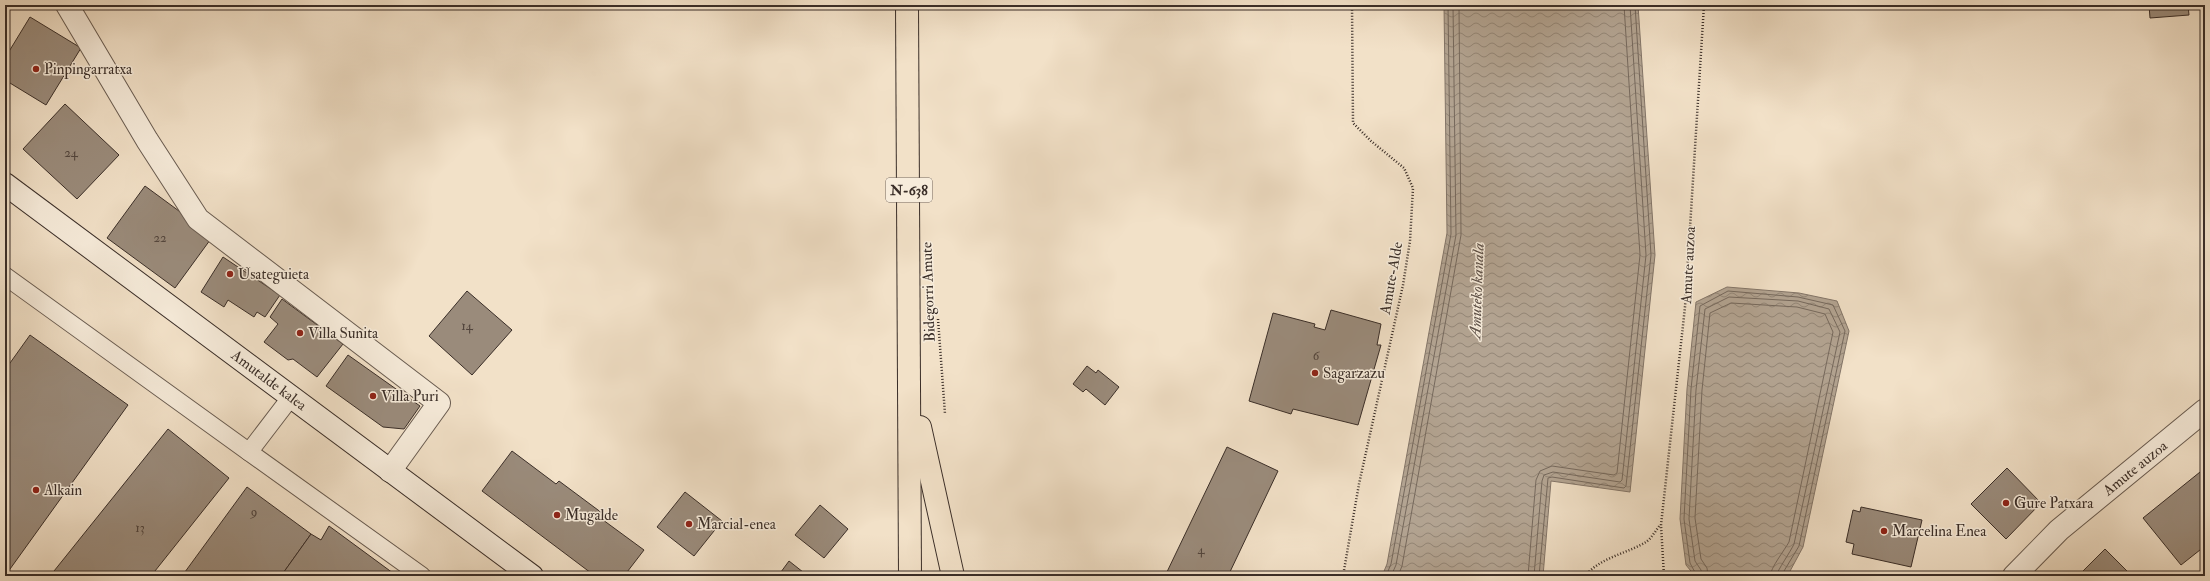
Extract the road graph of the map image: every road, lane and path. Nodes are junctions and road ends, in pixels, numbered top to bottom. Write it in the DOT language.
graph roads {
  1 [pos="67,5"];
  2 [pos="907,5"];
  3 [pos="1352,5"];
  4 [pos="1704,5"];
  5 [pos="5,184"];
  6 [pos="5,276"];
  7 [pos="938,314"];
  8 [pos="910,374"];
  9 [pos="291,397"];
  10 [pos="2205,410"];
  11 [pos="946,421"];
  12 [pos="249,452"];
  13 [pos="390,471"];
  14 [pos="1661,525"];
  15 [pos="422,576"];
  16 [pos="532,576"];
  17 [pos="910,576"];
  18 [pos="953,576"];
  19 [pos="1343,576"];
  20 [pos="1585,576"];
  21 [pos="1664,576"];
  22 [pos="2014,576"];
  1 -- 13 [label="street"];
  2 -- 8 [label="main road, N-638"];
  3 -- 19 [label="path, Amute-Alde"];
  4 -- 14 [label="path, Amute auzoa"];
  5 -- 9 [label="street, Amutalde kalea"];
  6 -- 12 [label="lane"];
  7 -- 11 [label="path, Bidegorri Amute"];
  8 -- 17 [label="main road, N-638"];
  8 -- 18 [label="main road, N-638"];
  9 -- 12 [label="lane"];
  9 -- 13 [label="street, Amutalde kalea"];
  10 -- 22 [label="street, Amute auzoa"];
  12 -- 15 [label="lane"];
  13 -- 16 [label="street, Amutalde kalea"];
  14 -- 20 [label="path"];
  14 -- 21 [label="path, Amute auzoa"];
}
